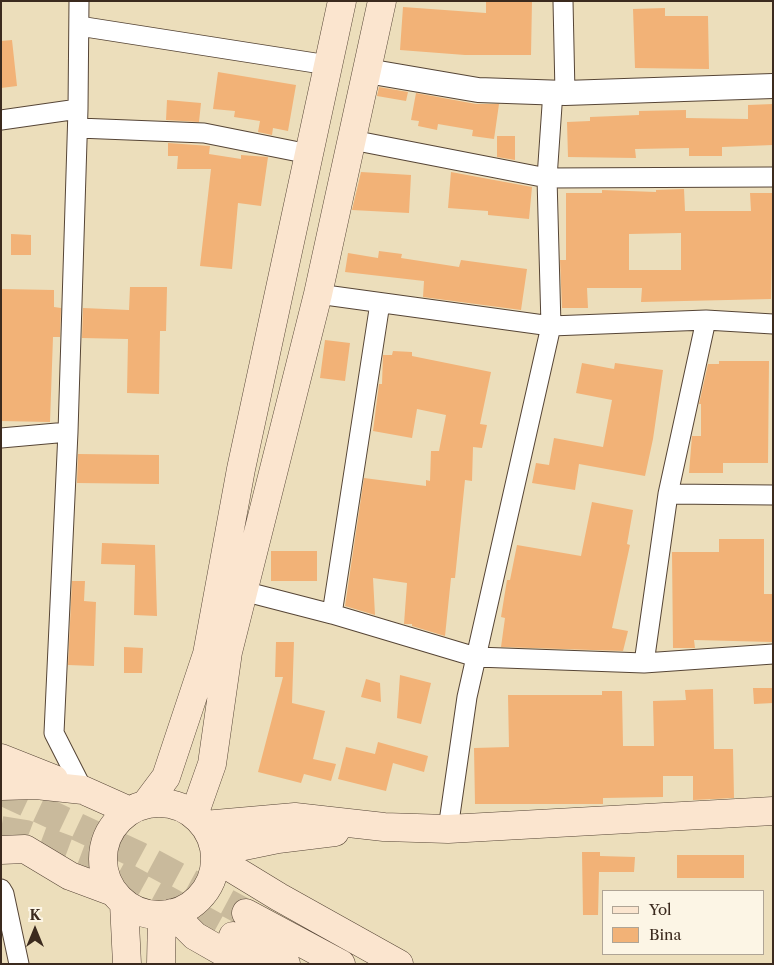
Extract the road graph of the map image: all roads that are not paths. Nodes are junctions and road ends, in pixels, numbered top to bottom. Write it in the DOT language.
graph roads {
  1 [pos="79,1"];
  2 [pos="342,1"];
  3 [pos="382,1"];
  4 [pos="563,1"];
  5 [pos="79,26"];
  6 [pos="328,65"];
  7 [pos="367,71"];
  8 [pos="773,86"];
  9 [pos="559,92"];
  10 [pos="78,119"];
  11 [pos="1,120"];
  12 [pos="352,140"];
  13 [pos="309,154"];
  14 [pos="773,177"];
  15 [pos="548,178"];
  16 [pos="318,294"];
  17 [pos="380,303"];
  18 [pos="706,320"];
  19 [pos="773,324"];
  20 [pos="551,326"];
  21 [pos="68,432"];
  22 [pos="1,438"];
  23 [pos="668,494"];
  24 [pos="773,495"];
  25 [pos="243,591"];
  26 [pos="332,614"];
  27 [pos="773,654"];
  28 [pos="476,657"];
  29 [pos="644,663"];
  30 [pos="1,758"];
  31 [pos="1,786"];
  32 [pos="83,790"];
  33 [pos="137,808"];
  34 [pos="773,811"];
  35 [pos="199,820"];
  36 [pos="384,827"];
  37 [pos="448,829"];
  38 [pos="1,833"];
  39 [pos="13,850"];
  40 [pos="215,855"];
  41 [pos="1,889"];
  42 [pos="119,898"];
  43 [pos="167,914"];
  44 [pos="19,964"];
  45 [pos="127,964"];
  46 [pos="161,964"];
  47 [pos="244,964"];
  48 [pos="286,964"];
  49 [pos="341,964"];
  50 [pos="399,964"];
  1 -- 5 [label="street"];
  2 -- 6 [label="main road"];
  3 -- 7 [label="main road"];
  4 -- 9 [label="street"];
  5 -- 6 [label="street"];
  5 -- 10 [label="street"];
  6 -- 13 [label="main road"];
  7 -- 9 [label="street"];
  7 -- 12 [label="main road"];
  8 -- 9 [label="street"];
  9 -- 15 [label="street"];
  10 -- 11 [label="street"];
  10 -- 13 [label="street"];
  10 -- 21 [label="street"];
  12 -- 15 [label="street"];
  12 -- 16 [label="main road"];
  13 -- 33 [label="main road"];
  14 -- 15 [label="street"];
  15 -- 20 [label="street"];
  16 -- 17 [label="street"];
  16 -- 25 [label="main road"];
  17 -- 20 [label="street"];
  17 -- 26 [label="street"];
  18 -- 19 [label="street"];
  18 -- 20 [label="street"];
  18 -- 23 [label="street"];
  20 -- 28 [label="street"];
  21 -- 22 [label="street"];
  21 -- 32 [label="street"];
  23 -- 24 [label="street"];
  23 -- 29 [label="street"];
  25 -- 26 [label="street"];
  25 -- 35 [label="main road"];
  26 -- 28 [label="street"];
  27 -- 29 [label="street"];
  28 -- 29 [label="street"];
  28 -- 37 [label="street"];
  30 -- 32 [label="main road"];
  31 -- 32 [label="main road"];
  32 -- 33 [label="main road"];
  33 -- 35 [label="main road"];
  33 -- 42 [label="main road"];
  34 -- 37 [label="main road"];
  35 -- 36 [label="main road"];
  35 -- 40 [label="main road"];
  36 -- 37 [label="main road"];
  36 -- 40 [label="main road"];
  38 -- 39 [label="main road"];
  39 -- 42 [label="main road"];
  40 -- 43 [label="main road"];
  40 -- 50 [label="main road"];
  41 -- 44 [label="street"];
  42 -- 43 [label="main road"];
  42 -- 45 [label="main road"];
  43 -- 46 [label="main road"];
  43 -- 47 [label="main road"];
  48 -- 49 [label="main road"];
}
